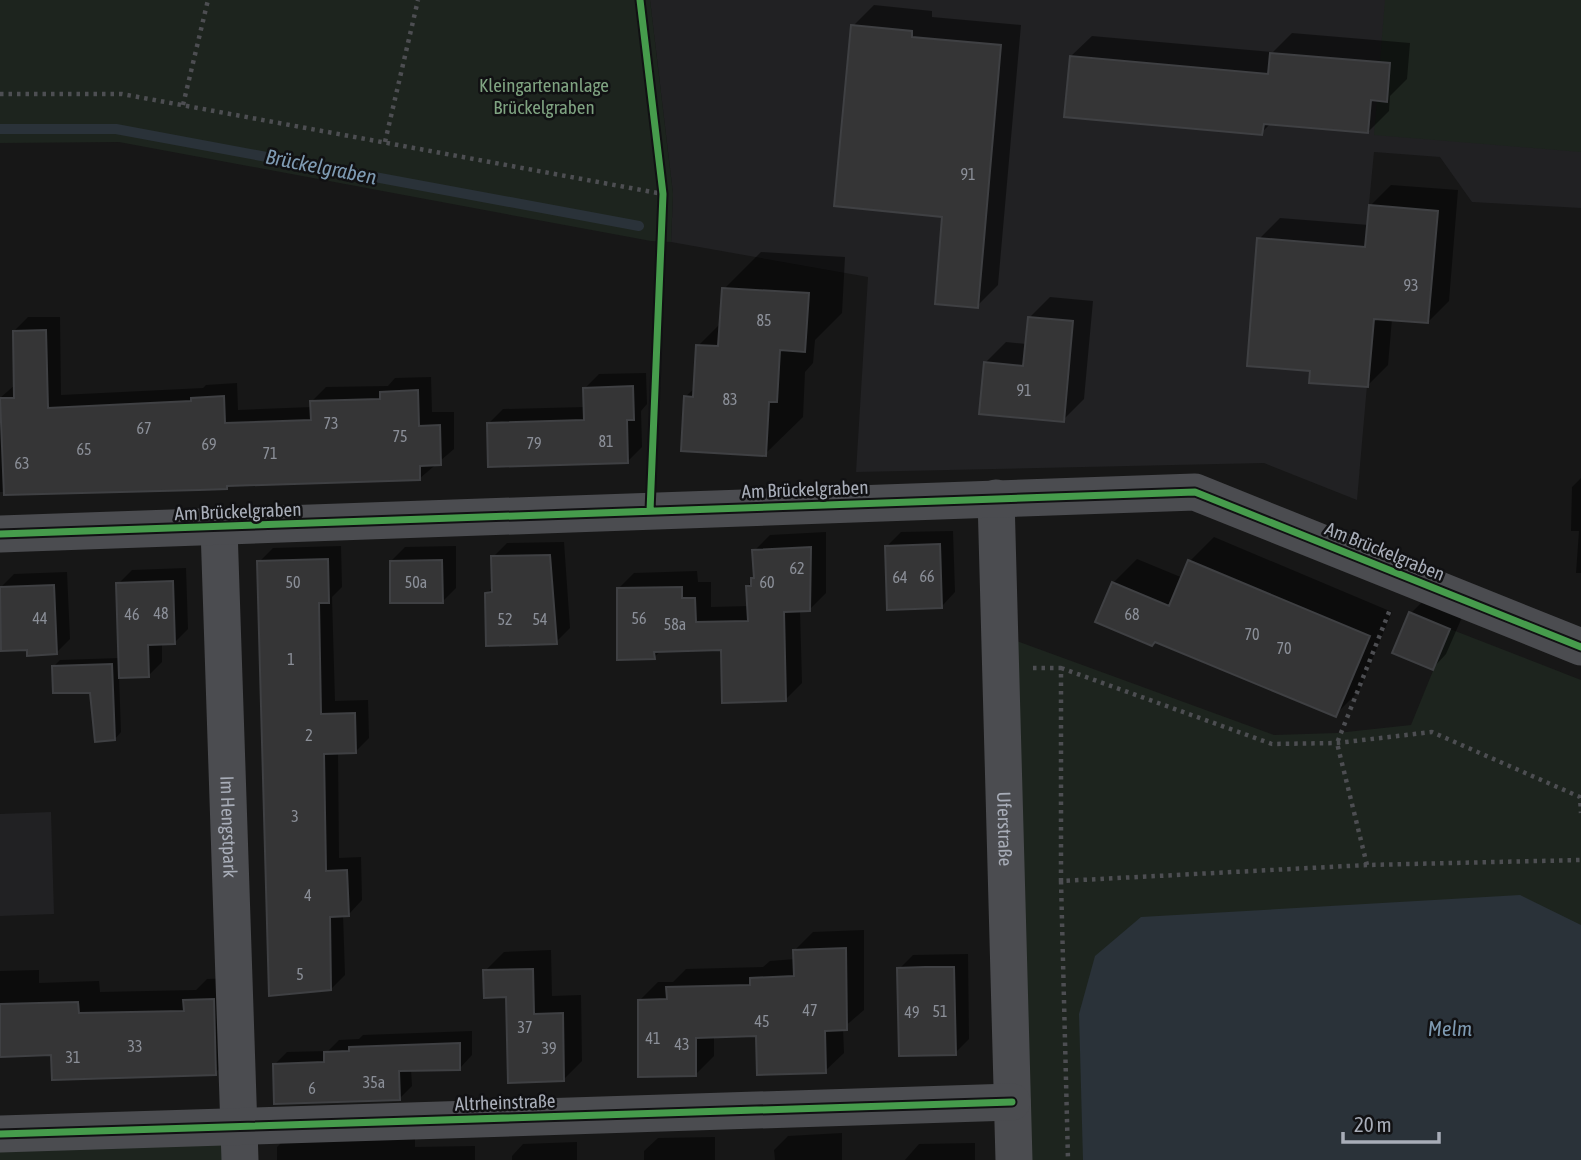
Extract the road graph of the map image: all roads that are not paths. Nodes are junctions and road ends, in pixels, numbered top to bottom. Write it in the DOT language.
graph roads {
  1 [pos="996,498"];
  2 [pos="219,528"];
  3 [pos="0,534"];
  4 [pos="1581,647"];
  5 [pos="1012,1102"];
  6 [pos="0,1134"];
  7 [pos="239,1143"];
  8 [pos="1014,1160"];
  1 -- 2 [label="street, Am Brückelgraben"];
  1 -- 4 [label="street, Am Brückelgraben"];
  1 -- 5 [label="street, Uferstraße"];
  2 -- 3 [label="street, Am Brückelgraben"];
  2 -- 7 [label="street, Im Hengstpark"];
  5 -- 7 [label="street, Altrheinstraße"];
  5 -- 8 [label="street, Uferstraße"];
  6 -- 7 [label="street, Altrheinstraße"];
}
